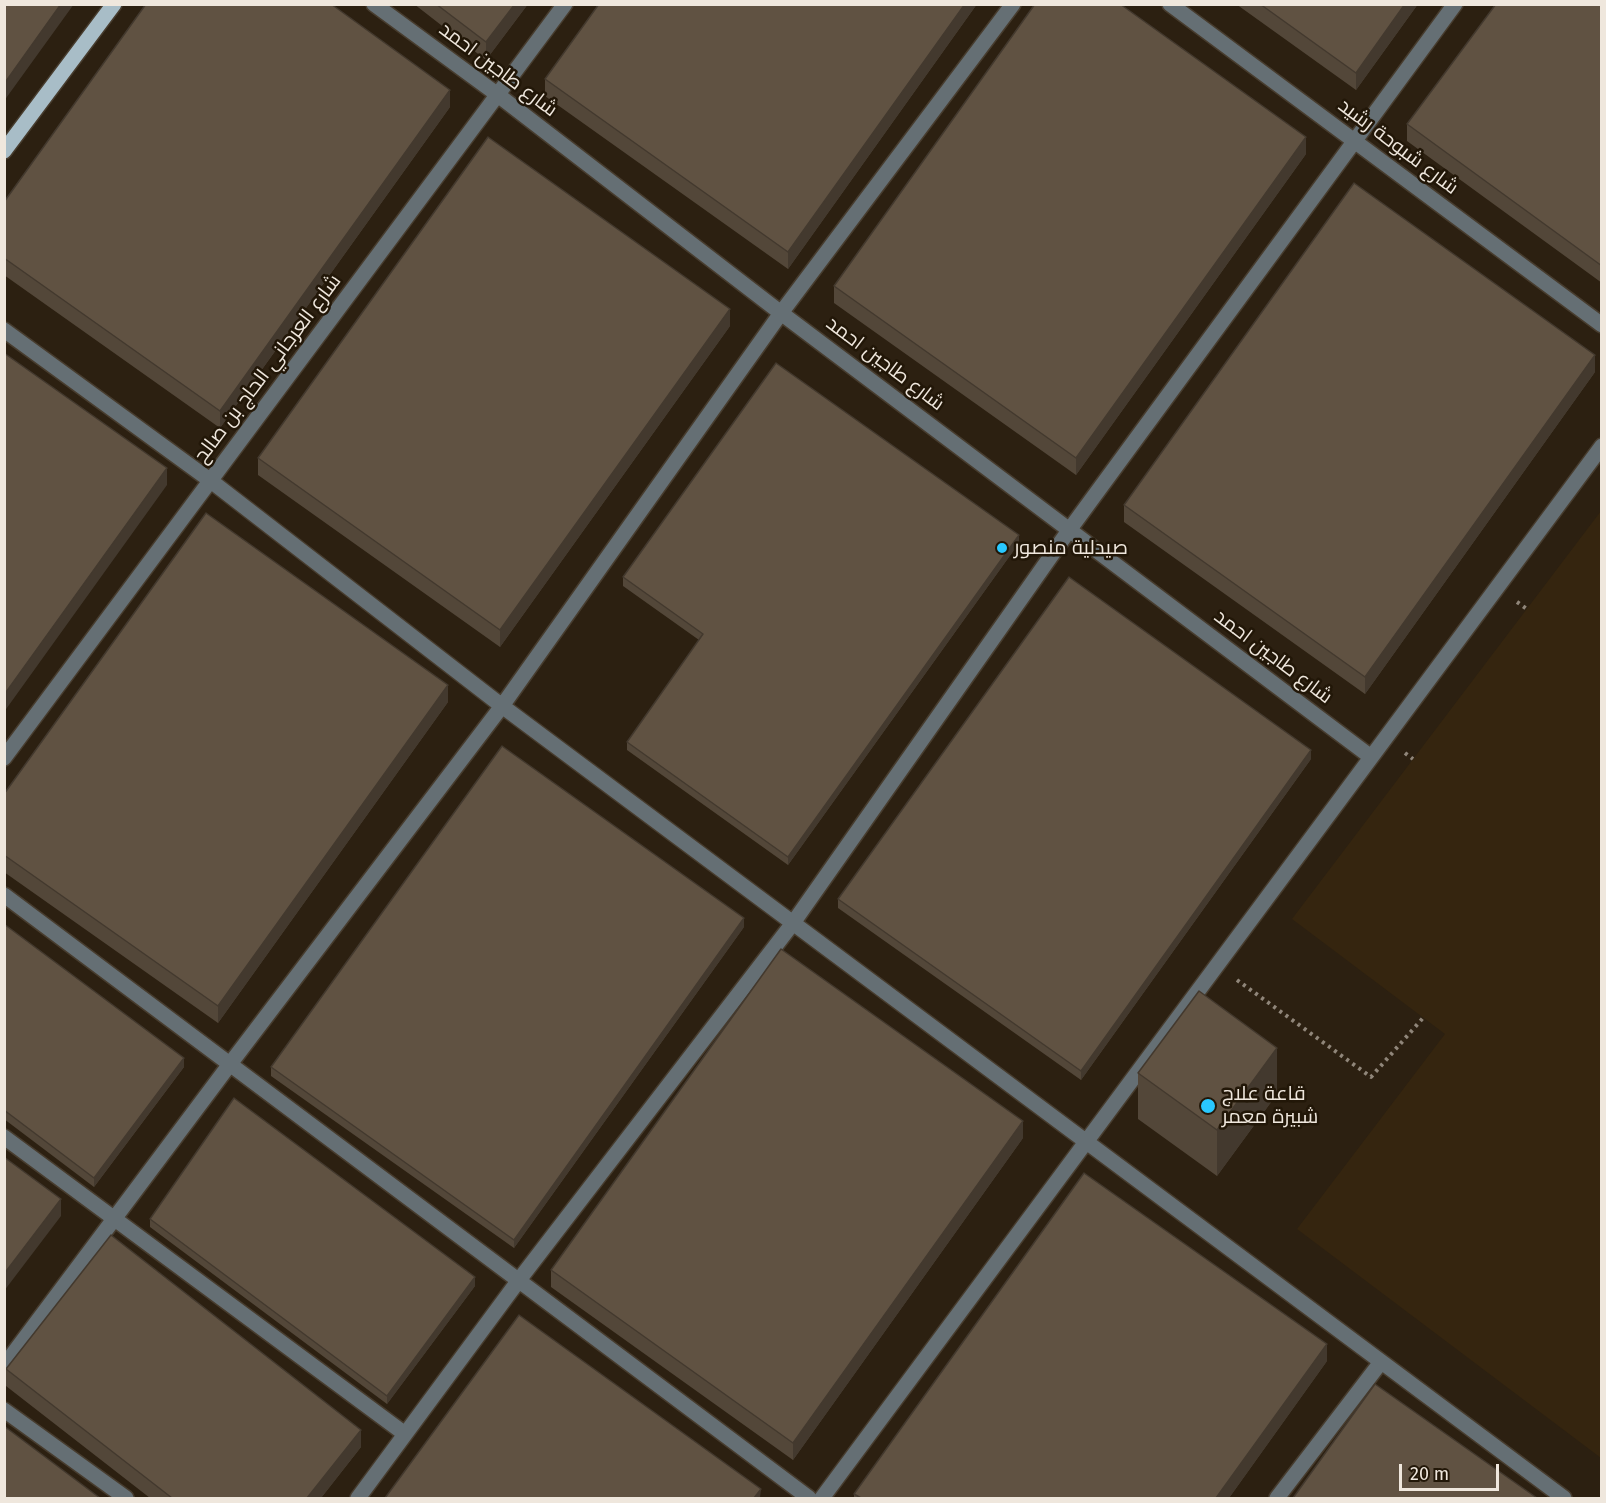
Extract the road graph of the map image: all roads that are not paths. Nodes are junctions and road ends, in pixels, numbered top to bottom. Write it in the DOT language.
graph roads {
  1 [pos="114,4"];
  2 [pos="374,4"];
  3 [pos="565,4"];
  4 [pos="1013,4"];
  5 [pos="1170,4"];
  6 [pos="1455,4"];
  7 [pos="498,95"];
  8 [pos="1355,141"];
  9 [pos="4,151"];
  10 [pos="781,313"];
  11 [pos="1602,324"];
  12 [pos="4,330"];
  13 [pos="1602,446"];
  14 [pos="211,481"];
  15 [pos="1070,529"];
  16 [pos="502,706"];
  17 [pos="1371,757"];
  18 [pos="4,758"];
  19 [pos="4,895"];
  20 [pos="793,923"];
  21 [pos="230,1064"];
  22 [pos="4,1137"];
  23 [pos="1086,1142"];
  24 [pos="115,1217"];
  25 [pos="519,1280"];
  26 [pos="1381,1362"];
  27 [pos="4,1366"];
  28 [pos="4,1410"];
  29 [pos="405,1434"];
  30 [pos="126,1498"];
  31 [pos="358,1498"];
  32 [pos="809,1498"];
  33 [pos="822,1498"];
  34 [pos="1277,1498"];
  35 [pos="1564,1498"];
  1 -- 9 [label="main road"];
  2 -- 7 [label="street, شارع طاجين احمد"];
  3 -- 7 [label="street, شارع العرجاني الحاج بن صالح"];
  4 -- 10 [label="street"];
  5 -- 8 [label="street, شارع شبوحة رشيد"];
  6 -- 8 [label="street"];
  7 -- 10 [label="street, شارع طاجين احمد"];
  7 -- 14 [label="street, شارع العرجاني الحاج بن صالح"];
  8 -- 11 [label="street, شارع شبوحة رشيد"];
  8 -- 15 [label="street"];
  10 -- 15 [label="street, شارع طاجين احمد"];
  10 -- 16 [label="street"];
  12 -- 14 [label="street"];
  13 -- 17 [label="street"];
  14 -- 16 [label="street"];
  14 -- 18 [label="street, شارع العرجاني الحاج بن صالح"];
  15 -- 17 [label="street, شارع طاجين احمد"];
  15 -- 20 [label="street"];
  16 -- 20 [label="street"];
  16 -- 21 [label="street"];
  17 -- 23 [label="street"];
  19 -- 21 [label="street"];
  20 -- 23 [label="street"];
  20 -- 25 [label="street"];
  21 -- 24 [label="street"];
  21 -- 25 [label="street"];
  22 -- 24 [label="street"];
  23 -- 26 [label="street"];
  23 -- 33 [label="street"];
  24 -- 27 [label="street"];
  24 -- 29 [label="street"];
  25 -- 29 [label="street"];
  25 -- 32 [label="street"];
  26 -- 34 [label="street"];
  26 -- 35 [label="street"];
  28 -- 30 [label="street"];
  29 -- 31 [label="street"];
}
